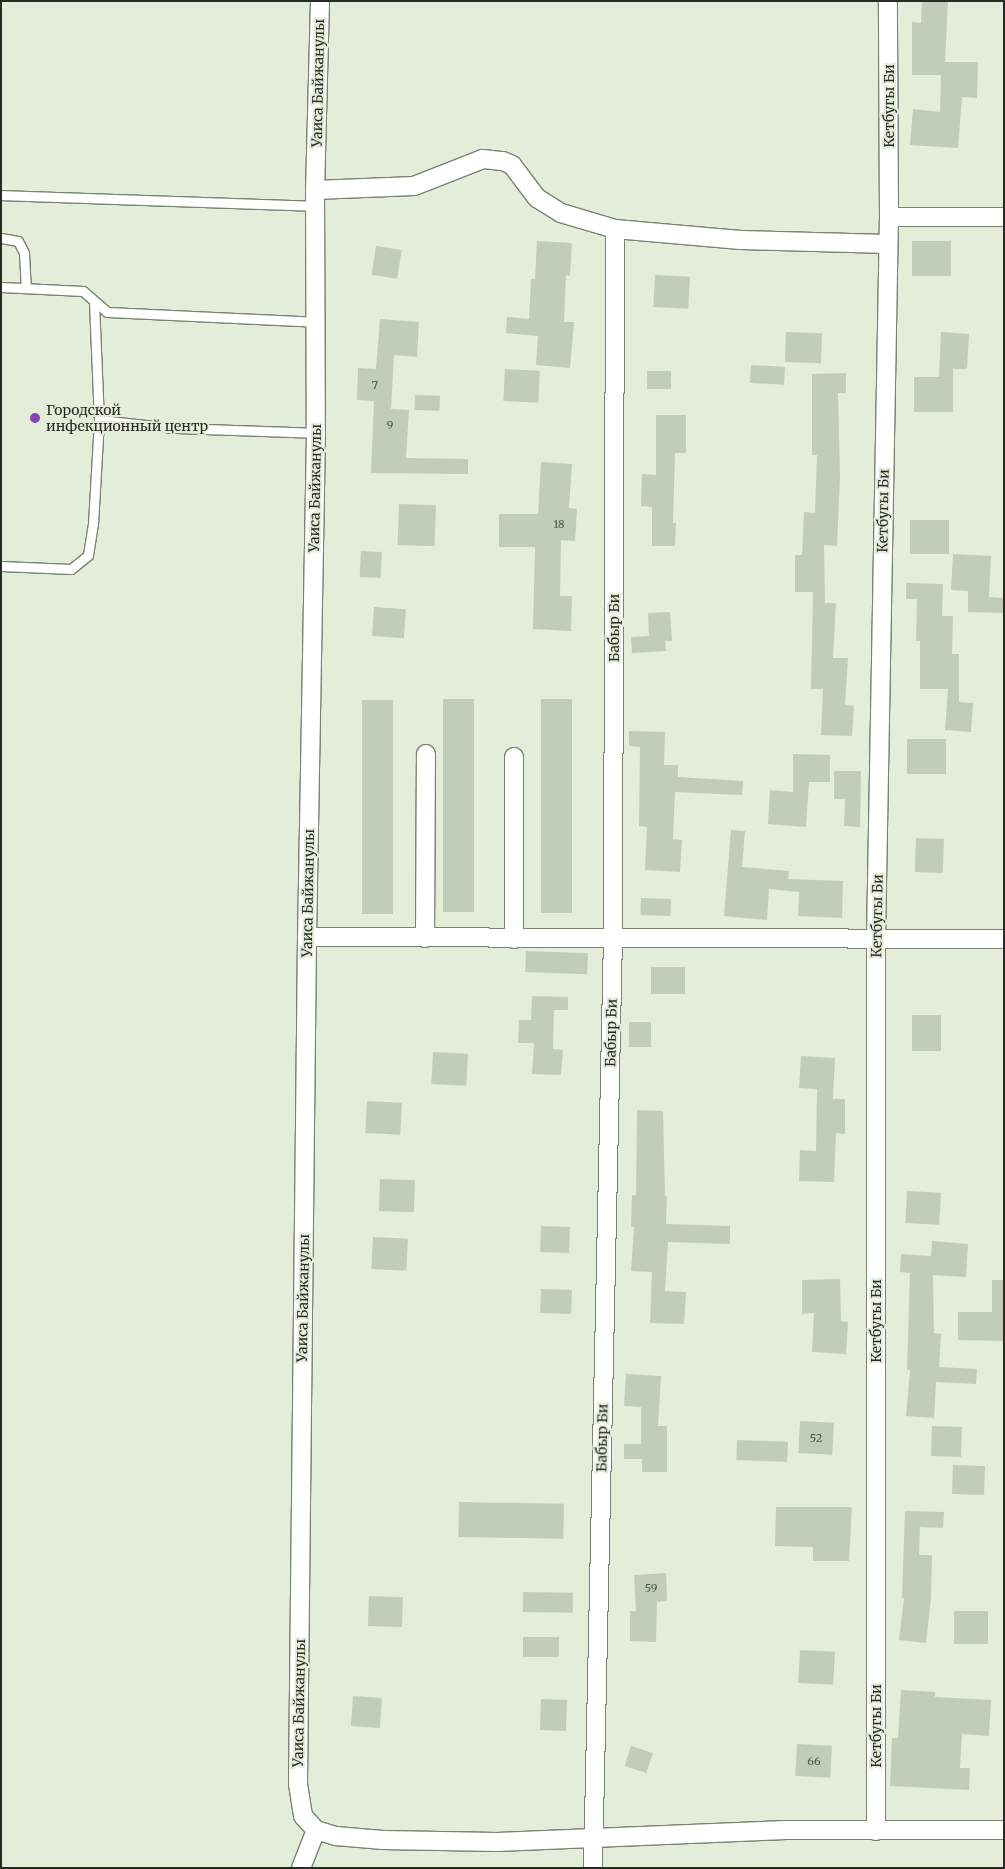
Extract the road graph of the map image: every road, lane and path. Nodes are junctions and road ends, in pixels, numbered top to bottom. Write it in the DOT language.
graph roads {
  1 [pos="320,1"];
  2 [pos="888,1"];
  3 [pos="1,195"];
  4 [pos="315,198"];
  5 [pos="889,217"];
  6 [pos="1004,217"];
  7 [pos="615,229"];
  8 [pos="1,238"];
  9 [pos="888,244"];
  10 [pos="1,287"];
  11 [pos="26,287"];
  12 [pos="94,302"];
  13 [pos="316,322"];
  14 [pos="99,420"];
  15 [pos="316,433"];
  16 [pos="1,566"];
  17 [pos="426,754"];
  18 [pos="514,757"];
  19 [pos="307,937"];
  20 [pos="425,938"];
  21 [pos="514,938"];
  22 [pos="613,939"];
  23 [pos="876,939"];
  24 [pos="1004,939"];
  25 [pos="316,1830"];
  26 [pos="1004,1830"];
  27 [pos="876,1831"];
  28 [pos="594,1838"];
  29 [pos="302,1868"];
  30 [pos="593,1868"];
  1 -- 4 [label="street, Уаиса Байжанулы"];
  2 -- 5 [label="street, Кетбугы Би"];
  3 -- 4 [label="lane"];
  4 -- 7 [label="street"];
  4 -- 13 [label="street, Уаиса Байжанулы"];
  5 -- 6 [label="street"];
  5 -- 9 [label="street, Кетбугы Би"];
  7 -- 9 [label="street"];
  7 -- 22 [label="street, Бабыр Би"];
  8 -- 11 [label="lane"];
  9 -- 23 [label="street, Кетбугы Би"];
  10 -- 11 [label="lane"];
  11 -- 12 [label="lane"];
  12 -- 13 [label="lane"];
  12 -- 14 [label="lane"];
  13 -- 15 [label="street, Уаиса Байжанулы"];
  14 -- 15 [label="lane"];
  14 -- 16 [label="lane"];
  15 -- 19 [label="street, Уаиса Байжанулы"];
  17 -- 20 [label="street"];
  18 -- 21 [label="street"];
  19 -- 20 [label="street"];
  19 -- 25 [label="street, Уаиса Байжанулы"];
  20 -- 21 [label="street"];
  21 -- 22 [label="street"];
  22 -- 23 [label="street"];
  22 -- 28 [label="street, Бабыр Би"];
  23 -- 24 [label="street"];
  23 -- 27 [label="street, Кетбугы Би"];
  25 -- 28 [label="street"];
  25 -- 29 [label="street"];
  26 -- 27 [label="street"];
  27 -- 28 [label="street"];
  28 -- 30 [label="street, Бабыр Би"];
}
